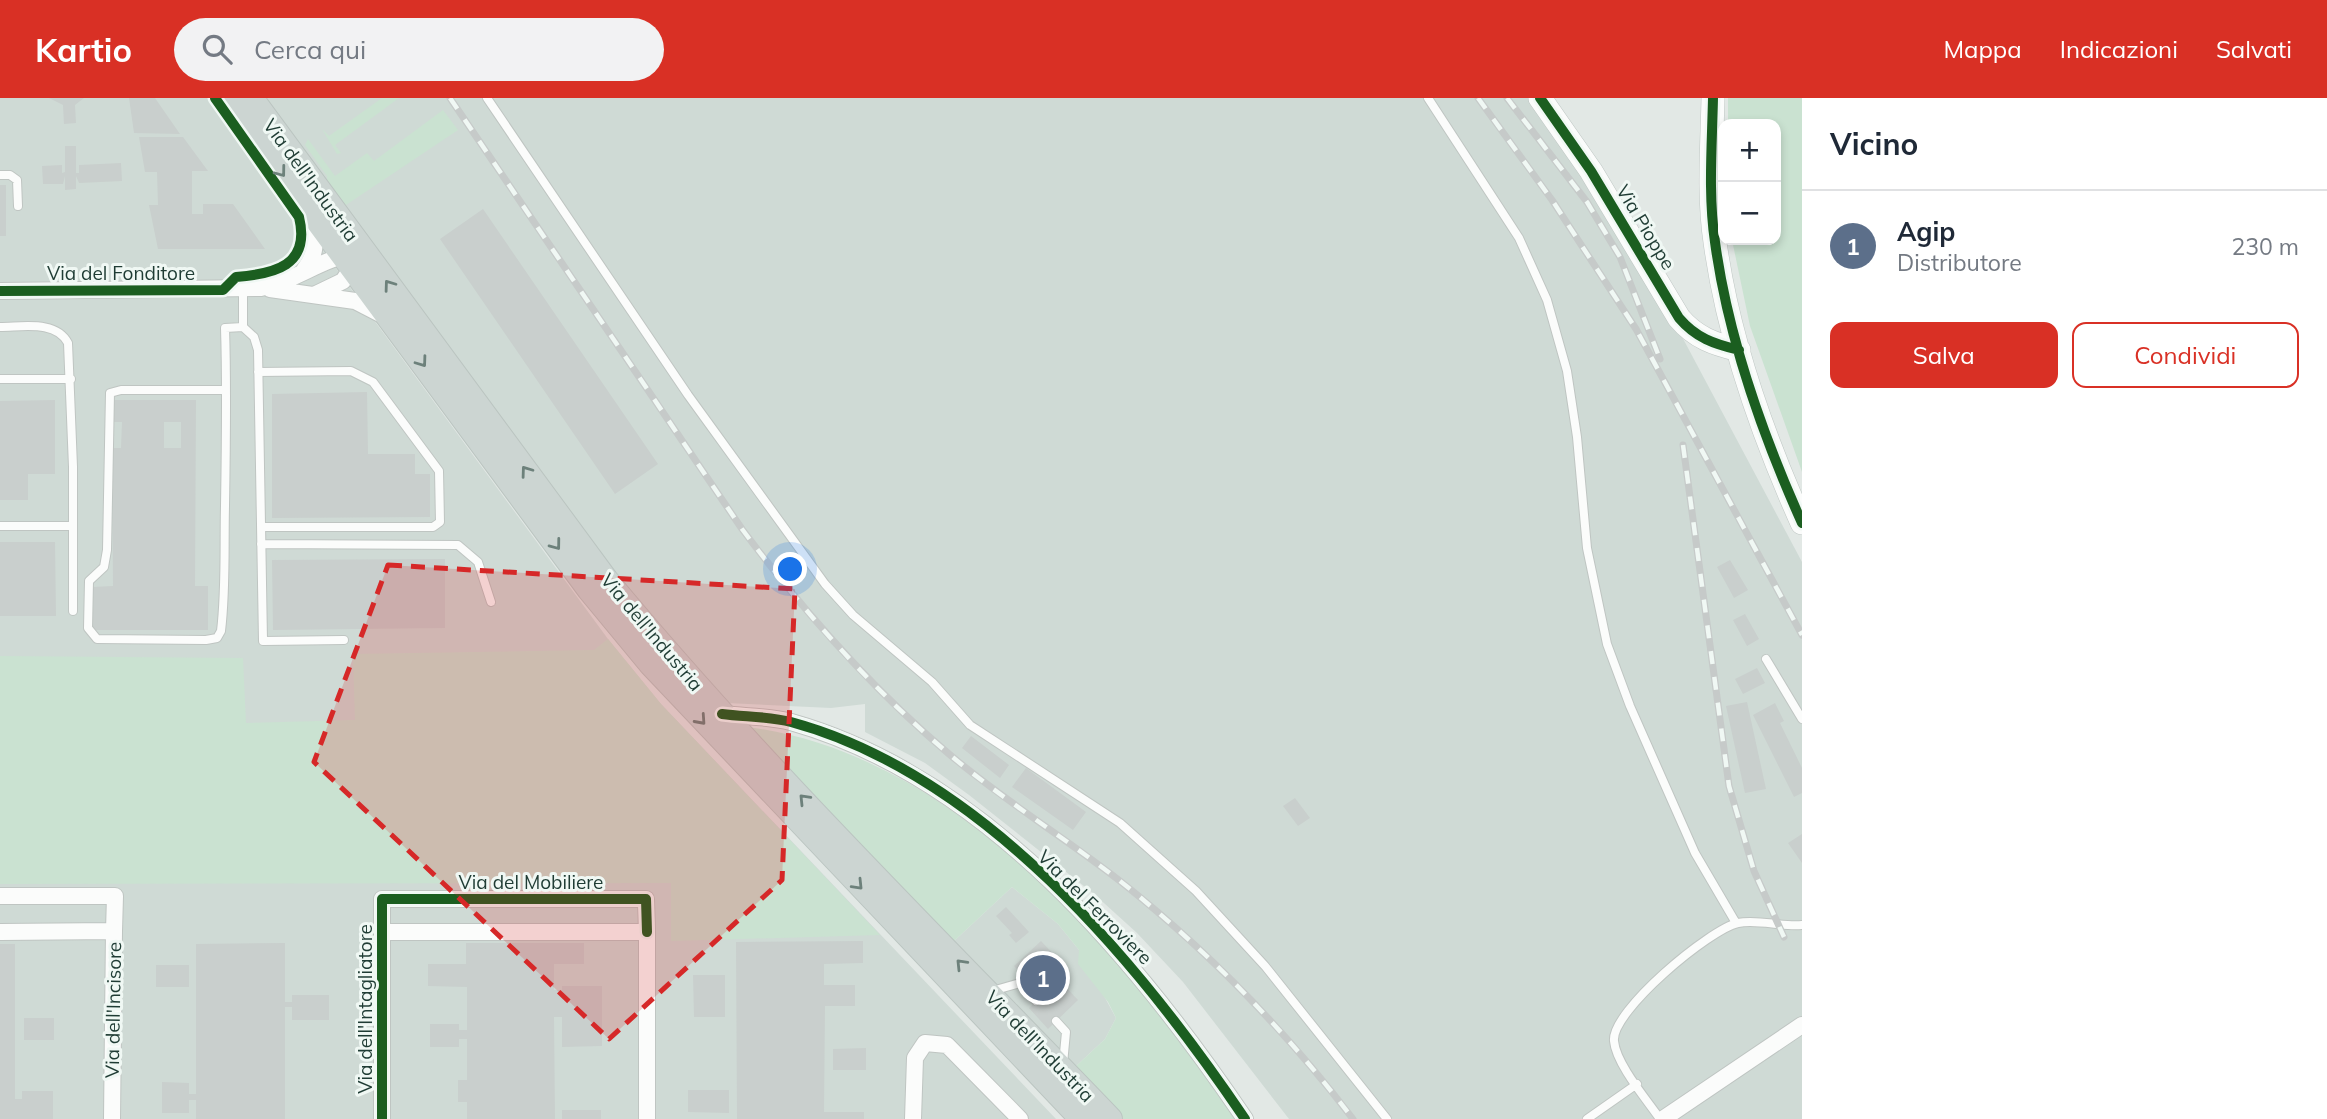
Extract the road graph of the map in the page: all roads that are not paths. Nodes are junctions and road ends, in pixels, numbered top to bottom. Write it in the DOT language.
graph roads {
  1 [pos="227,98"];
  2 [pos="251,98"];
  3 [pos="487,98"];
  4 [pos="1428,98"];
  5 [pos="1540,98"];
  6 [pos="1713,98"];
  7 [pos="0,175"];
  8 [pos="301,198"];
  9 [pos="18,206"];
  10 [pos="352,257"];
  11 [pos="298,277"];
  12 [pos="261,288"];
  13 [pos="243,289"];
  14 [pos="0,291"];
  15 [pos="313,294"];
  16 [pos="391,320"];
  17 [pos="0,327"];
  18 [pos="243,327"];
  19 [pos="1739,350"];
  20 [pos="258,372"];
  21 [pos="0,379"];
  22 [pos="71,379"];
  23 [pos="226,390"];
  24 [pos="1802,523"];
  25 [pos="0,526"];
  26 [pos="73,526"];
  27 [pos="261,527"];
  28 [pos="261,544"];
  29 [pos="491,602"];
  30 [pos="73,611"];
  31 [pos="344,640"];
  32 [pos="1766,659"];
  33 [pos="722,714"];
  34 [pos="1802,719"];
  35 [pos="0,896"];
  36 [pos="382,899"];
  37 [pos="1737,923"];
  38 [pos="1802,925"];
  39 [pos="114,931"];
  40 [pos="0,932"];
  41 [pos="382,932"];
  42 [pos="647,932"];
  43 [pos="988,992"];
  44 [pos="1037,1001"];
  45 [pos="1056,1021"];
  46 [pos="1802,1025"];
  47 [pos="1063,1070"];
  48 [pos="1637,1084"];
  49 [pos="112,1119"];
  50 [pos="383,1119"];
  51 [pos="647,1119"];
  52 [pos="914,1119"];
  53 [pos="1020,1119"];
  54 [pos="1082,1119"];
  55 [pos="1110,1119"];
  56 [pos="1245,1119"];
  57 [pos="1387,1119"];
  58 [pos="1587,1119"];
  59 [pos="1662,1119"];
  1 -- 8 [label="main road, Via dell'Industria, one-way"];
  2 -- 10 [label="main road, Via dell'Industria"];
  3 -- 57 [label="lane"];
  4 -- 37 [label="lane"];
  5 -- 19 [label="street, Via Pioppe"];
  6 -- 19 [label="street"];
  7 -- 9 [label="lane"];
  8 -- 10 [label="main road, Via dell'Industria"];
  8 -- 11 [label="street"];
  10 -- 11 [label="street, Via del Fonditore"];
  10 -- 15 [label="street"];
  10 -- 16 [label="main road, Via dell'Industria"];
  33 -- 10 [label="main road, Via dell'Industria, one-way"];
  11 -- 12 [label="street, Via del Fonditore"];
  12 -- 13 [label="street, Via del Fonditore"];
  12 -- 15 [label="street, Via del Fonditore"];
  13 -- 14 [label="street, Via del Fonditore"];
  13 -- 18 [label="lane"];
  15 -- 16 [label="street, Via del Fonditore"];
  16 -- 54 [label="main road, Via dell'Industria, one-way"];
  17 -- 22 [label="lane"];
  18 -- 20 [label="lane"];
  18 -- 23 [label="lane"];
  19 -- 24 [label="street"];
  20 -- 27 [label="lane"];
  20 -- 27 [label="lane"];
  21 -- 22 [label="lane"];
  22 -- 26 [label="lane"];
  23 -- 23 [label="lane"];
  25 -- 26 [label="lane"];
  26 -- 30 [label="lane"];
  27 -- 28 [label="lane"];
  28 -- 29 [label="lane"];
  28 -- 31 [label="lane"];
  32 -- 34 [label="lane"];
  43 -- 33 [label="main road, Via dell'Industria, one-way"];
  33 -- 56 [label="street, Via del Ferroviere"];
  35 -- 39 [label="street"];
  36 -- 41 [label="street, Via dell'Intagliatore"];
  36 -- 42 [label="street, Via del Mobiliere"];
  37 -- 38 [label="lane"];
  37 -- 48 [label="lane"];
  39 -- 40 [label="street, Via dell'Incisore"];
  39 -- 49 [label="street, Via dell'Incisore"];
  41 -- 42 [label="street"];
  41 -- 50 [label="street, Via dell'Intagliatore"];
  42 -- 51 [label="street, Via del Mobiliere"];
  43 -- 44 [label="lane"];
  43 -- 47 [label="main road, Via dell'Industria"];
  45 -- 47 [label="lane"];
  46 -- 59 [label="street"];
  47 -- 55 [label="main road, Via dell'Industria"];
  48 -- 58 [label="lane"];
  48 -- 59 [label="lane"];
  52 -- 53 [label="street"];
}
